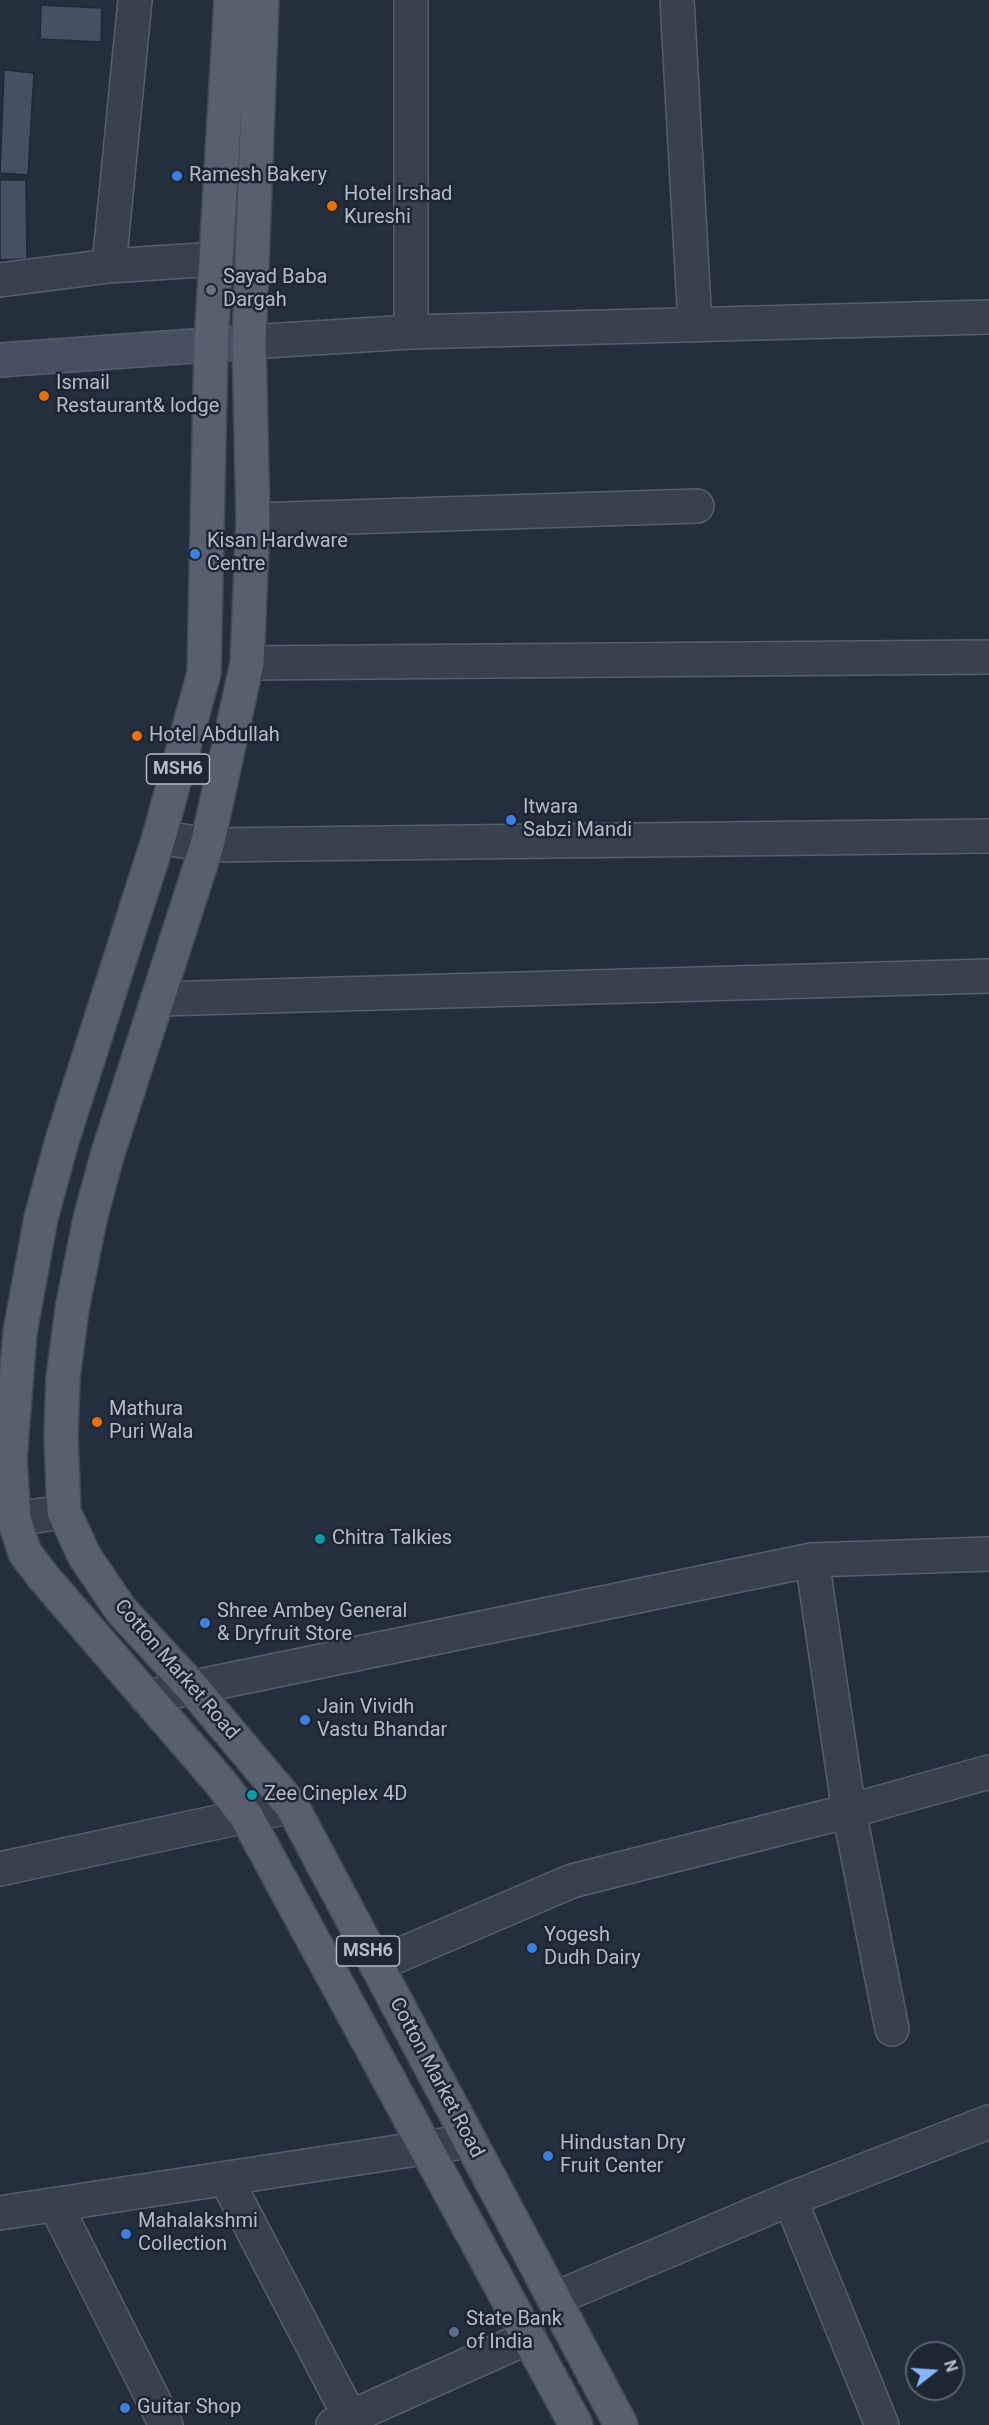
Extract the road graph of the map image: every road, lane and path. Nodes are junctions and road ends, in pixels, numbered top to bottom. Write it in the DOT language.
graph roads {
  1 [pos="135,0"];
  2 [pos="231,0"];
  3 [pos="262,0"];
  4 [pos="411,0"];
  5 [pos="677,0"];
  6 [pos="216,259"];
  7 [pos="109,266"];
  8 [pos="0,280"];
  9 [pos="989,317"];
  10 [pos="695,325"];
  11 [pos="411,332"];
  12 [pos="249,342"];
  13 [pos="211,344"];
  14 [pos="0,360"];
  15 [pos="698,506"];
  16 [pos="254,520"];
  17 [pos="989,657"];
  18 [pos="247,663"];
  19 [pos="989,836"];
  20 [pos="159,837"];
  21 [pos="207,845"];
  22 [pos="989,976"];
  23 [pos="159,999"];
  24 [pos="64,1512"];
  25 [pos="7,1519"];
  26 [pos="989,1554"];
  27 [pos="812,1560"];
  28 [pos="191,1686"];
  29 [pos="146,1697"];
  30 [pos="989,1773"];
  31 [pos="292,1806"];
  32 [pos="849,1811"];
  33 [pos="246,1816"];
  34 [pos="0,1869"];
  35 [pos="376,1965"];
  36 [pos="892,2029"];
  37 [pos="989,2121"];
  38 [pos="469,2141"];
  39 [pos="427,2146"];
  40 [pos="226,2179"];
  41 [pos="790,2199"];
  42 [pos="56,2206"];
  43 [pos="0,2213"];
  44 [pos="554,2299"];
  45 [pos="529,2337"];
  46 [pos="342,2421"];
  47 [pos="166,2425"];
  48 [pos="576,2425"];
  49 [pos="621,2425"];
  50 [pos="882,2425"];
  1 -- 7 [label="street"];
  2 -- 6 [label="main road, MSH6"];
  3 -- 12 [label="main road, MSH6"];
  4 -- 11 [label="street"];
  5 -- 10 [label="street"];
  6 -- 7 [label="street"];
  6 -- 13 [label="main road, MSH6"];
  7 -- 8 [label="street"];
  9 -- 10 [label="street"];
  10 -- 11 [label="street"];
  11 -- 12 [label="street"];
  12 -- 13 [label="main road"];
  12 -- 16 [label="main road, MSH6"];
  13 -- 14 [label="main road"];
  13 -- 20 [label="main road, MSH6"];
  15 -- 16 [label="street"];
  16 -- 18 [label="main road, MSH6"];
  17 -- 18 [label="street"];
  18 -- 21 [label="main road, MSH6"];
  19 -- 21 [label="street"];
  20 -- 21 [label="street"];
  20 -- 25 [label="main road, MSH6"];
  21 -- 23 [label="main road, MSH6"];
  22 -- 23 [label="street"];
  23 -- 24 [label="main road, MSH6"];
  24 -- 25 [label="street"];
  24 -- 28 [label="main road, Cotton Market Road / MSH6"];
  25 -- 29 [label="main road, Cotton Market Road / MSH6"];
  26 -- 27 [label="street"];
  27 -- 28 [label="street"];
  27 -- 32 [label="street"];
  28 -- 29 [label="street"];
  28 -- 31 [label="main road, Cotton Market Road / MSH6"];
  29 -- 33 [label="main road, Cotton Market Road / MSH6"];
  30 -- 32 [label="street"];
  31 -- 33 [label="street"];
  31 -- 35 [label="main road, Cotton Market Road / MSH6"];
  32 -- 35 [label="street"];
  32 -- 36 [label="street"];
  33 -- 34 [label="street"];
  33 -- 39 [label="main road, Cotton Market Road / MSH6"];
  35 -- 38 [label="main road, Cotton Market Road / MSH6"];
  37 -- 41 [label="street"];
  38 -- 39 [label="street"];
  38 -- 44 [label="main road, Cotton Market Road / MSH6"];
  39 -- 40 [label="street"];
  39 -- 45 [label="main road, Cotton Market Road / MSH6"];
  40 -- 42 [label="street"];
  40 -- 46 [label="street"];
  41 -- 44 [label="street"];
  41 -- 50 [label="street"];
  42 -- 43 [label="street"];
  42 -- 47 [label="street"];
  44 -- 49 [label="main road, Cotton Market Road / MSH6"];
  45 -- 46 [label="street"];
  45 -- 48 [label="main road, Cotton Market Road / MSH6"];
}
